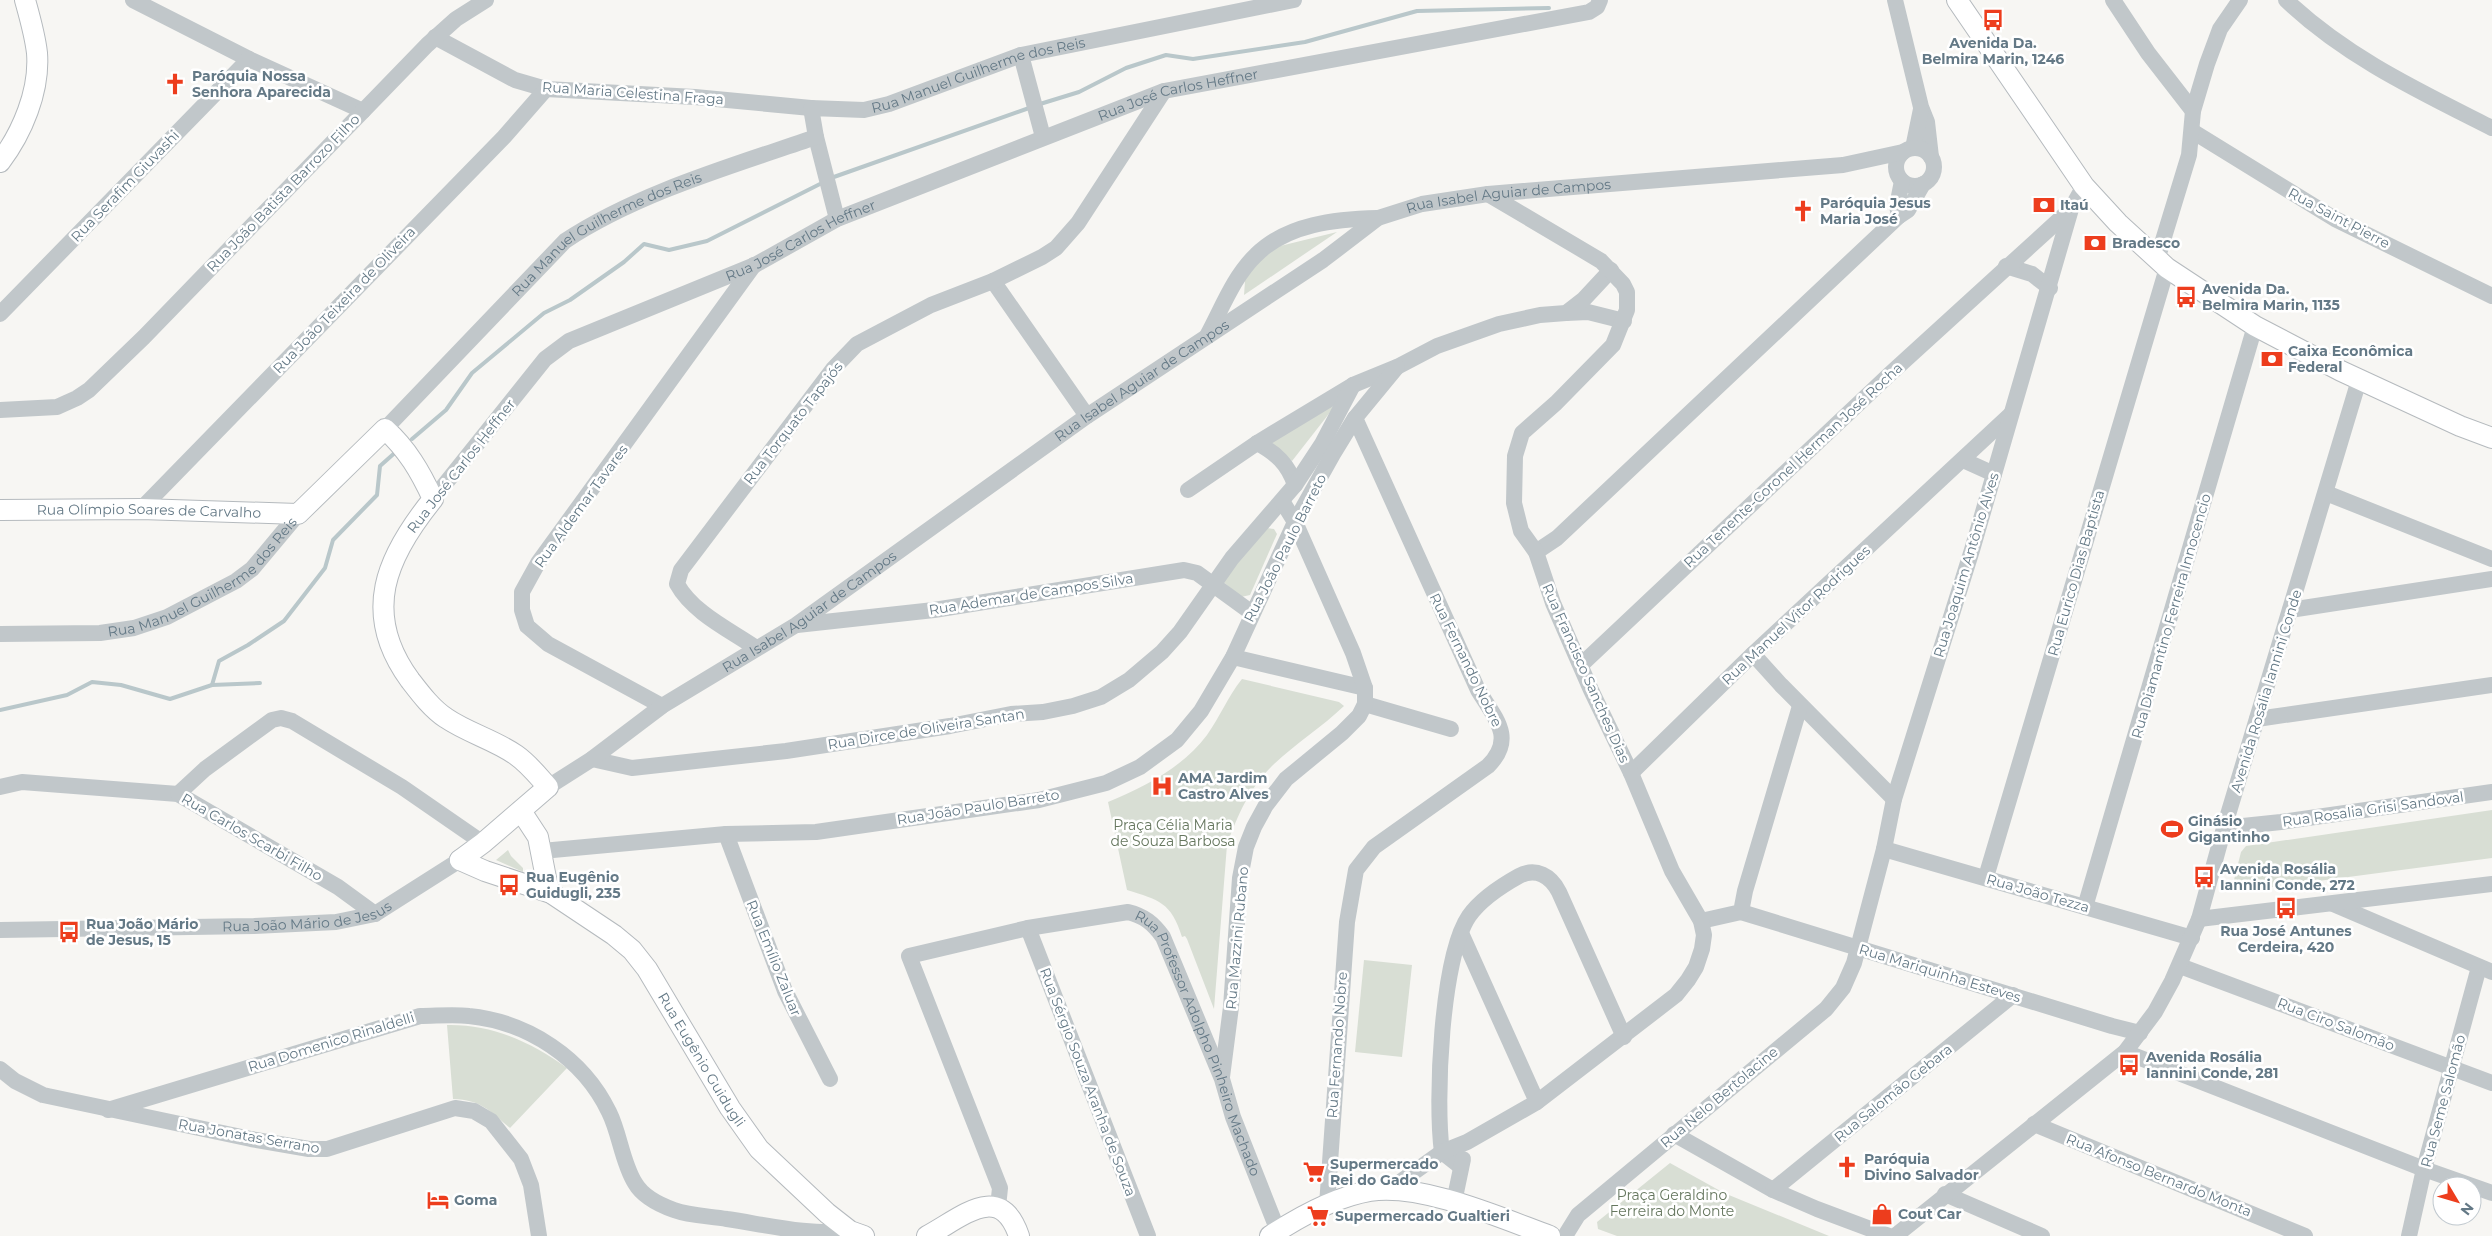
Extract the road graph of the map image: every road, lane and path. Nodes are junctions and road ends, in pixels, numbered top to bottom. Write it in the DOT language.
graph roads {
  1 [pos="25,0"];
  2 [pos="133,0"];
  3 [pos="486,0"];
  4 [pos="1294,0"];
  5 [pos="1600,0"];
  6 [pos="1895,0"];
  7 [pos="1904,0"];
  8 [pos="1957,0"];
  9 [pos="2113,0"];
  10 [pos="2240,0"];
  11 [pos="2286,0"];
  12 [pos="1900,19"];
  13 [pos="435,37"];
  14 [pos="1021,55"];
  15 [pos="250,59"];
  16 [pos="546,89"];
  17 [pos="1164,91"];
  18 [pos="1921,106"];
  19 [pos="811,108"];
  20 [pos="363,111"];
  21 [pos="2193,111"];
  22 [pos="2492,128"];
  23 [pos="2192,131"];
  24 [pos="816,136"];
  25 [pos="1043,137"];
  26 [pos="1908,150"];
  27 [pos="1931,157"];
  28 [pos="0,162"];
  29 [pos="1843,165"];
  30 [pos="1900,177"];
  31 [pos="1923,184"];
  32 [pos="2084,186"];
  33 [pos="1488,194"];
  34 [pos="2071,209"];
  35 [pos="1899,216"];
  36 [pos="1378,218"];
  37 [pos="837,219"];
  38 [pos="2162,264"];
  39 [pos="755,265"];
  40 [pos="2006,266"];
  41 [pos="1610,270"];
  42 [pos="993,281"];
  43 [pos="2050,288"];
  44 [pos="2492,296"];
  45 [pos="1566,313"];
  46 [pos="0,314"];
  47 [pos="1624,322"];
  48 [pos="2255,326"];
  49 [pos="1207,335"];
  50 [pos="1397,367"];
  51 [pos="2359,380"];
  52 [pos="1353,385"];
  53 [pos="0,410"];
  54 [pos="2013,413"];
  55 [pos="1087,416"];
  56 [pos="1356,418"];
  57 [pos="385,429"];
  58 [pos="2492,438"];
  59 [pos="1257,443"];
  60 [pos="1963,460"];
  61 [pos="1994,474"];
  62 [pos="1295,485"];
  63 [pos="1188,490"];
  64 [pos="2326,493"];
  65 [pos="433,499"];
  66 [pos="1282,501"];
  67 [pos="0,510"];
  68 [pos="140,510"];
  69 [pos="298,514"];
  70 [pos="1295,522"];
  71 [pos="1536,552"];
  72 [pos="2476,554"];
  73 [pos="2492,559"];
  74 [pos="2485,580"];
  75 [pos="1212,586"];
  76 [pos="2290,610"];
  77 [pos="1252,613"];
  78 [pos="796,625"];
  79 [pos="0,634"];
  80 [pos="756,648"];
  81 [pos="1754,654"];
  82 [pos="1233,657"];
  83 [pos="1581,664"];
  84 [pos="2492,685"];
  85 [pos="1365,696"];
  86 [pos="662,706"];
  87 [pos="1800,706"];
  88 [pos="2257,719"];
  89 [pos="1451,729"];
  90 [pos="592,758"];
  91 [pos="1631,773"];
  92 [pos="0,787"];
  93 [pos="548,787"];
  94 [pos="2492,792"];
  95 [pos="178,794"];
  96 [pos="1894,799"];
  97 [pos="521,811"];
  98 [pos="2224,828"];
  99 [pos="726,834"];
  100 [pos="483,843"];
  101 [pos="1884,849"];
  102 [pos="542,852"];
  103 [pos="460,860"];
  104 [pos="1986,878"];
  105 [pos="2492,884"];
  106 [pos="551,894"];
  107 [pos="2333,904"];
  108 [pos="2085,907"];
  109 [pos="1741,912"];
  110 [pos="375,914"];
  111 [pos="2199,919"];
  112 [pos="1701,921"];
  113 [pos="1028,928"];
  114 [pos="0,931"];
  115 [pos="1461,933"];
  116 [pos="2192,938"];
  117 [pos="1858,948"];
  118 [pos="2180,966"];
  119 [pos="2486,969"];
  120 [pos="2012,995"];
  121 [pos="2140,1033"];
  122 [pos="1624,1037"];
  123 [pos="2125,1052"];
  124 [pos="0,1069"];
  125 [pos="2453,1069"];
  126 [pos="830,1079"];
  127 [pos="1222,1079"];
  128 [pos="2492,1083"];
  129 [pos="1537,1102"];
  130 [pos="108,1110"];
  131 [pos="2034,1124"];
  132 [pos="1674,1134"];
  133 [pos="1467,1142"];
  134 [pos="1442,1152"];
  135 [pos="1461,1167"];
  136 [pos="2424,1169"];
  137 [pos="1389,1190"];
  138 [pos="1773,1190"];
  139 [pos="2492,1193"];
  140 [pos="1945,1194"];
  141 [pos="1454,1202"];
  142 [pos="1327,1205"];
  143 [pos="998,1207"];
  144 [pos="2286,1231"];
  145 [pos="857,1233"];
  146 [pos="1274,1233"];
  147 [pos="539,1236"];
  148 [pos="927,1236"];
  149 [pos="1019,1236"];
  150 [pos="1148,1236"];
  151 [pos="1550,1236"];
  152 [pos="1565,1236"];
  153 [pos="1889,1236"];
  154 [pos="1896,1236"];
  155 [pos="2042,1236"];
  156 [pos="2305,1236"];
  157 [pos="2409,1236"];
  1 -- 28 [label="main road"];
  2 -- 15 [label="street, Rua João Batista Barrozo Filho"];
  3 -- 13 [label="street"];
  4 -- 14 [label="street, Rua Manuel Guilherme dos Reis"];
  5 -- 17 [label="street, Rua José Carlos Heffner"];
  6 -- 12 [label="street"];
  7 -- 12 [label="street"];
  8 -- 32 [label="main road"];
  9 -- 21 [label="street"];
  10 -- 21 [label="street, Rua Eurico Dias Baptista"];
  11 -- 22 [label="street"];
  12 -- 18 [label="street"];
  13 -- 16 [label="street, Rua Maria Celestina Fraga"];
  13 -- 20 [label="street"];
  14 -- 19 [label="street, Rua Manuel Guilherme dos Reis"];
  14 -- 25 [label="street"];
  15 -- 20 [label="street, Rua João Batista Barrozo Filho"];
  15 -- 46 [label="street, Rua Serafim Giuvashi"];
  16 -- 19 [label="street, Rua Maria Celestina Fraga"];
  16 -- 68 [label="street, Rua João Teixeira de Oliveira"];
  17 -- 25 [label="street, Rua José Carlos Heffner"];
  17 -- 42 [label="street, Rua Torquato Tapajós"];
  18 -- 26 [label="street"];
  18 -- 27 [label="street"];
  19 -- 24 [label="street"];
  20 -- 53 [label="street, Rua João Batista Barrozo Filho"];
  21 -- 23 [label="street, Rua Eurico Dias Baptista"];
  23 -- 38 [label="street, Rua Eurico Dias Baptista"];
  23 -- 44 [label="street, Rua Saint Pierre"];
  24 -- 37 [label="street"];
  24 -- 57 [label="street, Rua Manuel Guilherme dos Reis"];
  25 -- 37 [label="street, Rua José Carlos Heffner"];
  26 -- 27 [label="street"];
  26 -- 29 [label="street, Rua Isabel Aguiar de Campos"];
  26 -- 30 [label="street"];
  27 -- 31 [label="street"];
  29 -- 30 [label="street, Rua Isabel Aguiar de Campos"];
  29 -- 33 [label="street, Rua Isabel Aguiar de Campos"];
  30 -- 31 [label="street"];
  30 -- 35 [label="street"];
  31 -- 35 [label="street"];
  32 -- 34 [label="street, Rua Joaquim Antônio Alves"];
  32 -- 38 [label="main road"];
  33 -- 36 [label="street, Rua Isabel Aguiar de Campos"];
  33 -- 41 [label="street, Rua Francisco Sanches Dias"];
  34 -- 40 [label="street, Rua Tenente-Coronel Herman José Rocha"];
  34 -- 43 [label="street, Rua Joaquim Antônio Alves"];
  35 -- 71 [label="street"];
  36 -- 49 [label="street, Rua Isabel Aguiar de Campos"];
  36 -- 49 [label="street"];
  37 -- 39 [label="street, Rua José Carlos Heffner"];
  38 -- 48 [label="main road"];
  38 -- 104 [label="street, Rua Eurico Dias Baptista"];
  39 -- 65 [label="street, Rua José Carlos Heffner"];
  39 -- 86 [label="street, Rua Aldemar Tavares"];
  40 -- 43 [label="street"];
  40 -- 83 [label="street, Rua Tenente-Coronel Herman José Rocha"];
  41 -- 45 [label="street"];
  41 -- 47 [label="street, Rua Francisco Sanches Dias"];
  42 -- 55 [label="street"];
  42 -- 80 [label="street, Rua Torquato Tapajós"];
  43 -- 54 [label="street, Rua Joaquim Antônio Alves"];
  45 -- 47 [label="street"];
  45 -- 50 [label="street"];
  47 -- 71 [label="street, Rua Francisco Sanches Dias"];
  48 -- 51 [label="main road"];
  48 -- 108 [label="street, Rua Diamantino Ferreira Innocencio"];
  49 -- 55 [label="street, Rua Isabel Aguiar de Campos"];
  50 -- 52 [label="street"];
  50 -- 56 [label="street, Rua João Paulo Barreto"];
  51 -- 58 [label="main road"];
  51 -- 64 [label="street, Avenida Rosália Iannini Conde"];
  52 -- 59 [label="street"];
  52 -- 62 [label="street, Rua João Paulo Barreto"];
  54 -- 60 [label="street, Rua Manuel Vitor Rodrigues"];
  54 -- 61 [label="street, Rua Joaquim Antônio Alves"];
  55 -- 78 [label="street, Rua Isabel Aguiar de Campos"];
  56 -- 70 [label="street, Rua João Paulo Barreto"];
  56 -- 142 [label="street, Rua Fernando Nobre"];
  57 -- 65 [label="main road"];
  57 -- 69 [label="main road, Rua Manuel Guilherme dos Reis"];
  59 -- 62 [label="street"];
  59 -- 63 [label="street"];
  60 -- 61 [label="street"];
  60 -- 81 [label="street, Rua Manuel Vitor Rodrigues"];
  61 -- 96 [label="street, Rua Joaquim Antônio Alves"];
  62 -- 66 [label="street, Rua João Paulo Barreto"];
  64 -- 72 [label="street"];
  64 -- 76 [label="street, Avenida Rosália Iannini Conde"];
  65 -- 93 [label="main road, Rua José Carlos Heffner"];
  66 -- 70 [label="street"];
  66 -- 75 [label="street, Rua João Paulo Barreto"];
  67 -- 68 [label="main road, Rua Olímpio Soares de Carvalho"];
  68 -- 69 [label="main road, Rua Olímpio Soares de Carvalho"];
  69 -- 79 [label="street, Rua Manuel Guilherme dos Reis"];
  70 -- 77 [label="street, Rua João Paulo Barreto"];
  70 -- 85 [label="street"];
  71 -- 83 [label="street, Rua Francisco Sanches Dias"];
  72 -- 73 [label="street"];
  72 -- 74 [label="street"];
  74 -- 76 [label="street"];
  75 -- 77 [label="street, Rua Ademar de Campos Silva"];
  75 -- 78 [label="street, Rua Ademar de Campos Silva"];
  75 -- 90 [label="street, Rua Dirce de Oliveira Santan"];
  76 -- 88 [label="street, Avenida Rosália Iannini Conde"];
  77 -- 82 [label="street, Rua João Paulo Barreto"];
  78 -- 80 [label="street, Rua Isabel Aguiar de Campos"];
  80 -- 86 [label="street, Rua Isabel Aguiar de Campos"];
  81 -- 87 [label="street"];
  81 -- 91 [label="street, Rua Manuel Vitor Rodrigues"];
  82 -- 85 [label="street"];
  82 -- 99 [label="street, Rua João Paulo Barreto"];
  83 -- 91 [label="street, Rua Francisco Sanches Dias"];
  84 -- 88 [label="street"];
  85 -- 89 [label="street"];
  85 -- 127 [label="street, Rua Mazzini Rubano"];
  86 -- 90 [label="street, Rua Isabel Aguiar de Campos"];
  87 -- 96 [label="street"];
  87 -- 109 [label="street"];
  88 -- 98 [label="street, Avenida Rosália Iannini Conde"];
  90 -- 93 [label="street, Rua Isabel Aguiar de Campos"];
  91 -- 112 [label="street, Rua Francisco Sanches Dias"];
  92 -- 95 [label="street, Rua Carlos Scarbi Filho"];
  93 -- 97 [label="main road, Rua Isabel Aguiar de Campos"];
  94 -- 98 [label="street, Rua Rosalia Grisi Sandoval"];
  95 -- 100 [label="street"];
  95 -- 110 [label="street, Rua Carlos Scarbi Filho"];
  96 -- 101 [label="street, Rua Joaquim Antônio Alves"];
  97 -- 100 [label="main road, Rua João Mário de Jesus"];
  97 -- 102 [label="main road"];
  98 -- 111 [label="street, Avenida Rosália Iannini Conde"];
  99 -- 102 [label="street, Rua João Paulo Barreto"];
  99 -- 126 [label="street, Rua Emílio Zaluar"];
  100 -- 103 [label="main road, Rua João Mário de Jesus"];
  101 -- 104 [label="street, Rua João Tezza"];
  101 -- 117 [label="street, Rua Joaquim Antônio Alves"];
  102 -- 106 [label="main road"];
  103 -- 106 [label="main road, Rua Eugênio Guidugli"];
  103 -- 110 [label="street, Rua João Mário de Jesus"];
  104 -- 108 [label="street, Rua João Tezza"];
  105 -- 107 [label="street"];
  106 -- 145 [label="main road, Rua Eugênio Guidugli"];
  107 -- 111 [label="street"];
  107 -- 119 [label="street"];
  108 -- 116 [label="street, Rua João Tezza"];
  109 -- 112 [label="street"];
  109 -- 117 [label="street, Rua Mariquinha Esteves"];
  110 -- 114 [label="street, Rua João Mário de Jesus"];
  111 -- 116 [label="street, Avenida Rosália Iannini Conde"];
  112 -- 122 [label="street, Rua Francisco Sanches Dias"];
  113 -- 127 [label="street, Rua Professor Adolpho Pinheiro Machado"];
  113 -- 143 [label="street, Rua Professor Adolpho Pinheiro Machado"];
  113 -- 150 [label="street, Rua Sérgio Souza Aranha de Souza"];
  115 -- 122 [label="street"];
  115 -- 129 [label="street"];
  115 -- 134 [label="street"];
  116 -- 118 [label="street, Avenida Rosália Iannini Conde"];
  117 -- 120 [label="street, Rua Mariquinha Esteves"];
  117 -- 132 [label="street, Rua Nelo Bertolacine"];
  118 -- 121 [label="street, Avenida Rosália Iannini Conde"];
  118 -- 125 [label="street, Rua Ciro Salomão"];
  119 -- 125 [label="street, Rua Seme Salomão"];
  120 -- 121 [label="street, Rua Mariquinha Esteves"];
  120 -- 138 [label="street, Rua Salomão Gebara"];
  121 -- 123 [label="street, Avenida Rosália Iannini Conde"];
  122 -- 129 [label="street, Rua Francisco Sanches Dias"];
  123 -- 131 [label="street, Avenida Rosália Iannini Conde"];
  123 -- 136 [label="street"];
  124 -- 130 [label="street, Rua Jonatas Serrano"];
  125 -- 128 [label="street, Rua Ciro Salomão"];
  125 -- 136 [label="street, Rua Seme Salomão"];
  127 -- 146 [label="street, Rua Professor Adolpho Pinheiro Machado"];
  129 -- 133 [label="street, Rua Francisco Sanches Dias"];
  130 -- 145 [label="street, Rua Domenico Rinaldelli"];
  130 -- 147 [label="street, Rua Jonatas Serrano"];
  131 -- 140 [label="street, Avenida Rosália Iannini Conde"];
  131 -- 144 [label="street, Rua Afonso Bernardo Monta"];
  132 -- 138 [label="street"];
  132 -- 152 [label="street, Rua Nelo Bertolacine"];
  133 -- 134 [label="street, Rua Francisco Sanches Dias"];
  133 -- 135 [label="street"];
  134 -- 135 [label="street"];
  134 -- 137 [label="street, Rua Francisco Sanches Dias"];
  135 -- 141 [label="street"];
  136 -- 139 [label="street"];
  136 -- 157 [label="street, Rua Seme Salomão"];
  137 -- 141 [label="main road"];
  137 -- 142 [label="main road"];
  138 -- 153 [label="street"];
  140 -- 154 [label="street, Avenida Rosália Iannini Conde"];
  140 -- 155 [label="street"];
  141 -- 151 [label="main road"];
  142 -- 146 [label="main road"];
  143 -- 148 [label="main road"];
  143 -- 149 [label="main road"];
  144 -- 156 [label="street, Rua Afonso Bernardo Monta"];
}
